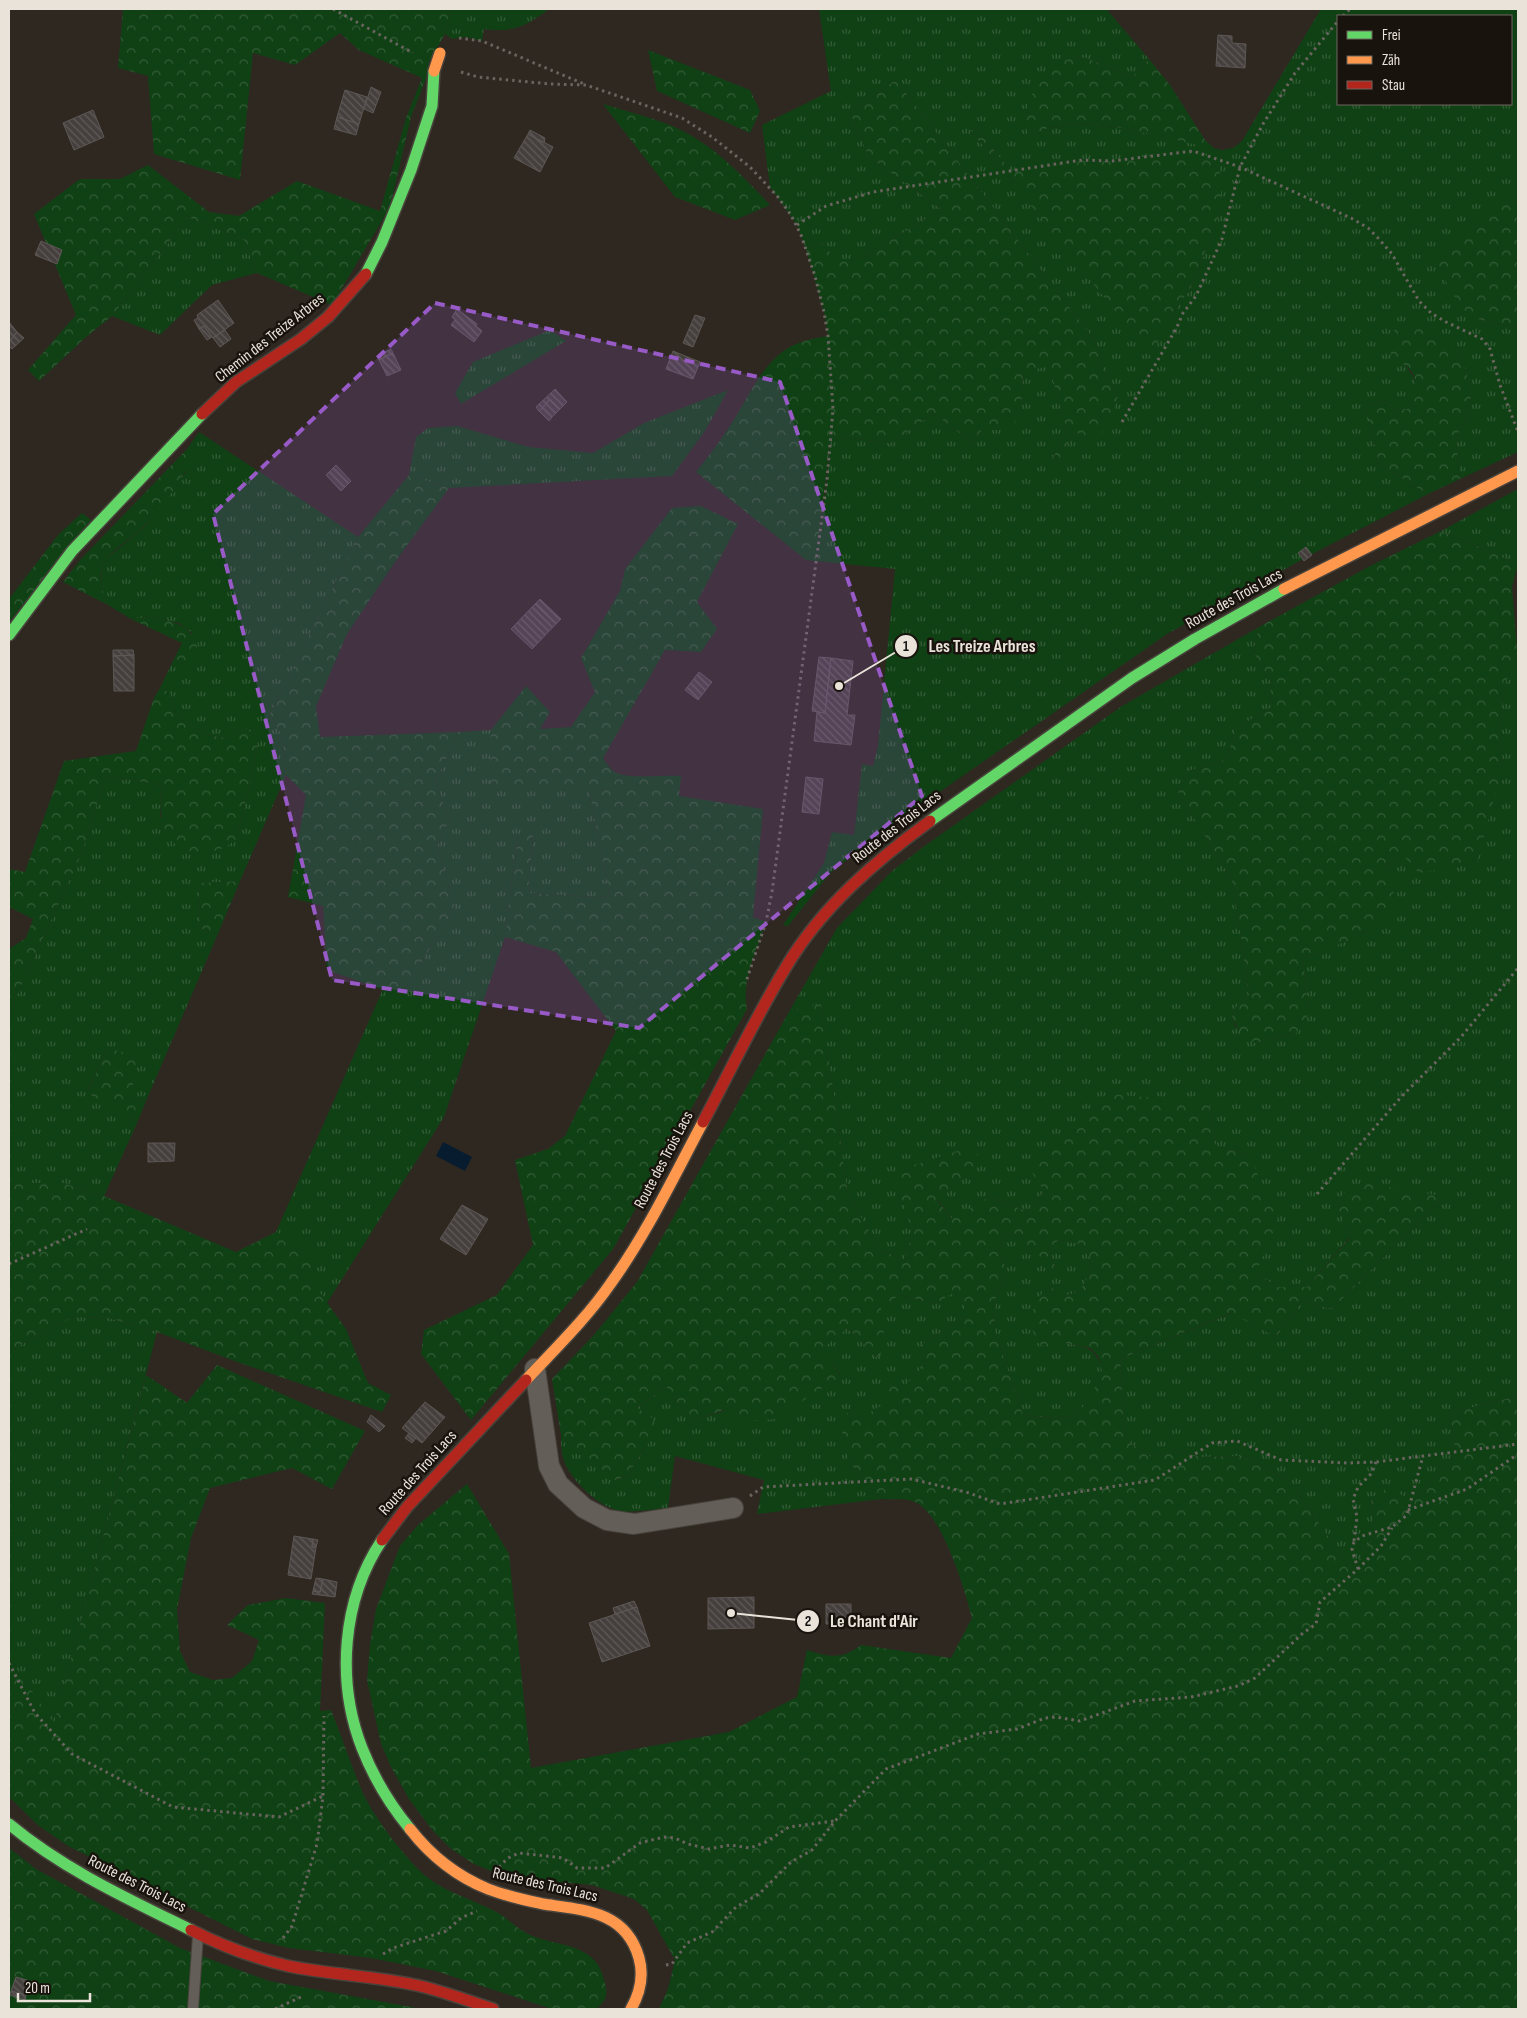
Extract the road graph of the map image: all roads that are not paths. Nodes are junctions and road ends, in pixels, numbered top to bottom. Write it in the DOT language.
graph roads {
  1 [pos="440,53"];
  2 [pos="1518,471"];
  3 [pos="9,634"];
  4 [pos="535,1370"];
  5 [pos="733,1508"];
  6 [pos="9,1824"];
  7 [pos="198,1934"];
  8 [pos="193,2009"];
  9 [pos="493,2009"];
  10 [pos="630,2009"];
  1 -- 3 [label="street, Chemin des Treize Arbres, bridge"];
  2 -- 4 [label="street, Route des Trois Lacs"];
  4 -- 5 [label="street"];
  4 -- 10 [label="street, Route des Trois Lacs"];
  6 -- 7 [label="street, Route des Trois Lacs"];
  7 -- 8 [label="lane"];
  7 -- 9 [label="street, Route des Trois Lacs"];
}
